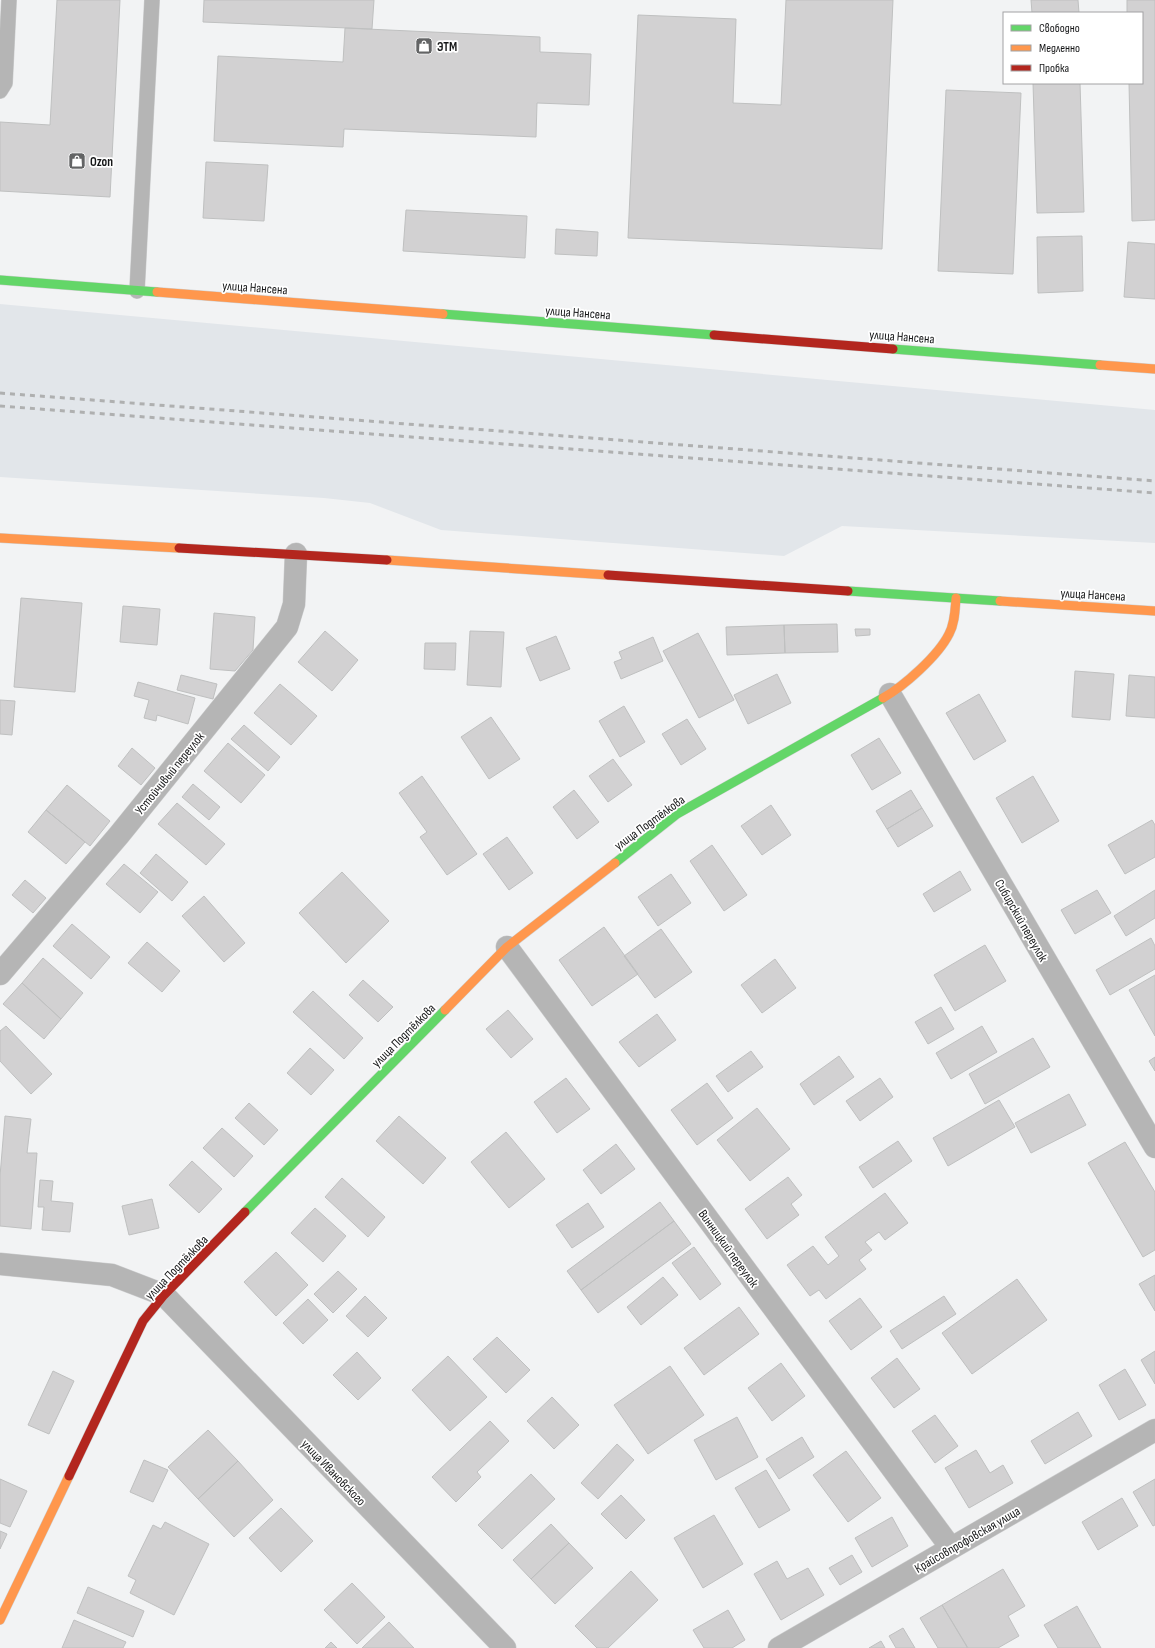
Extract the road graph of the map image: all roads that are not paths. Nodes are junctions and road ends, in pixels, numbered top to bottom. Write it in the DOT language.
graph roads {
  1 [pos="9,0"];
  2 [pos="152,0"];
  3 [pos="0,91"];
  4 [pos="0,280"];
  5 [pos="137,291"];
  6 [pos="1155,369"];
  7 [pos="0,538"];
  8 [pos="296,554"];
  9 [pos="956,598"];
  10 [pos="1155,611"];
  11 [pos="890,694"];
  12 [pos="507,948"];
  13 [pos="0,974"];
  14 [pos="1155,1147"];
  15 [pos="0,1264"];
  16 [pos="164,1295"];
  17 [pos="1155,1430"];
  18 [pos="951,1548"];
  19 [pos="0,1620"];
  20 [pos="505,1648"];
  21 [pos="779,1648"];
  1 -- 3 [label="lane"];
  2 -- 5 [label="lane"];
  4 -- 5 [label="main road, улица Нансена"];
  5 -- 6 [label="main road, улица Нансена"];
  7 -- 8 [label="main road, улица Нансена"];
  8 -- 9 [label="main road, улица Нансена"];
  8 -- 13 [label="street, Устойчивый переулок"];
  9 -- 10 [label="main road, улица Нансена"];
  9 -- 11 [label="main road, улица Подтёлкова"];
  11 -- 12 [label="main road, улица Подтёлкова"];
  11 -- 14 [label="street, Сибирский переулок"];
  12 -- 16 [label="main road, улица Подтёлкова"];
  12 -- 18 [label="street, Винницкий переулок"];
  15 -- 16 [label="street"];
  16 -- 19 [label="main road, улица Подтёлкова"];
  16 -- 20 [label="street, улица Ивановского"];
  17 -- 18 [label="street, Крайсовпрофовская улица"];
  18 -- 21 [label="street, Крайсовпрофовская улица"];
}
